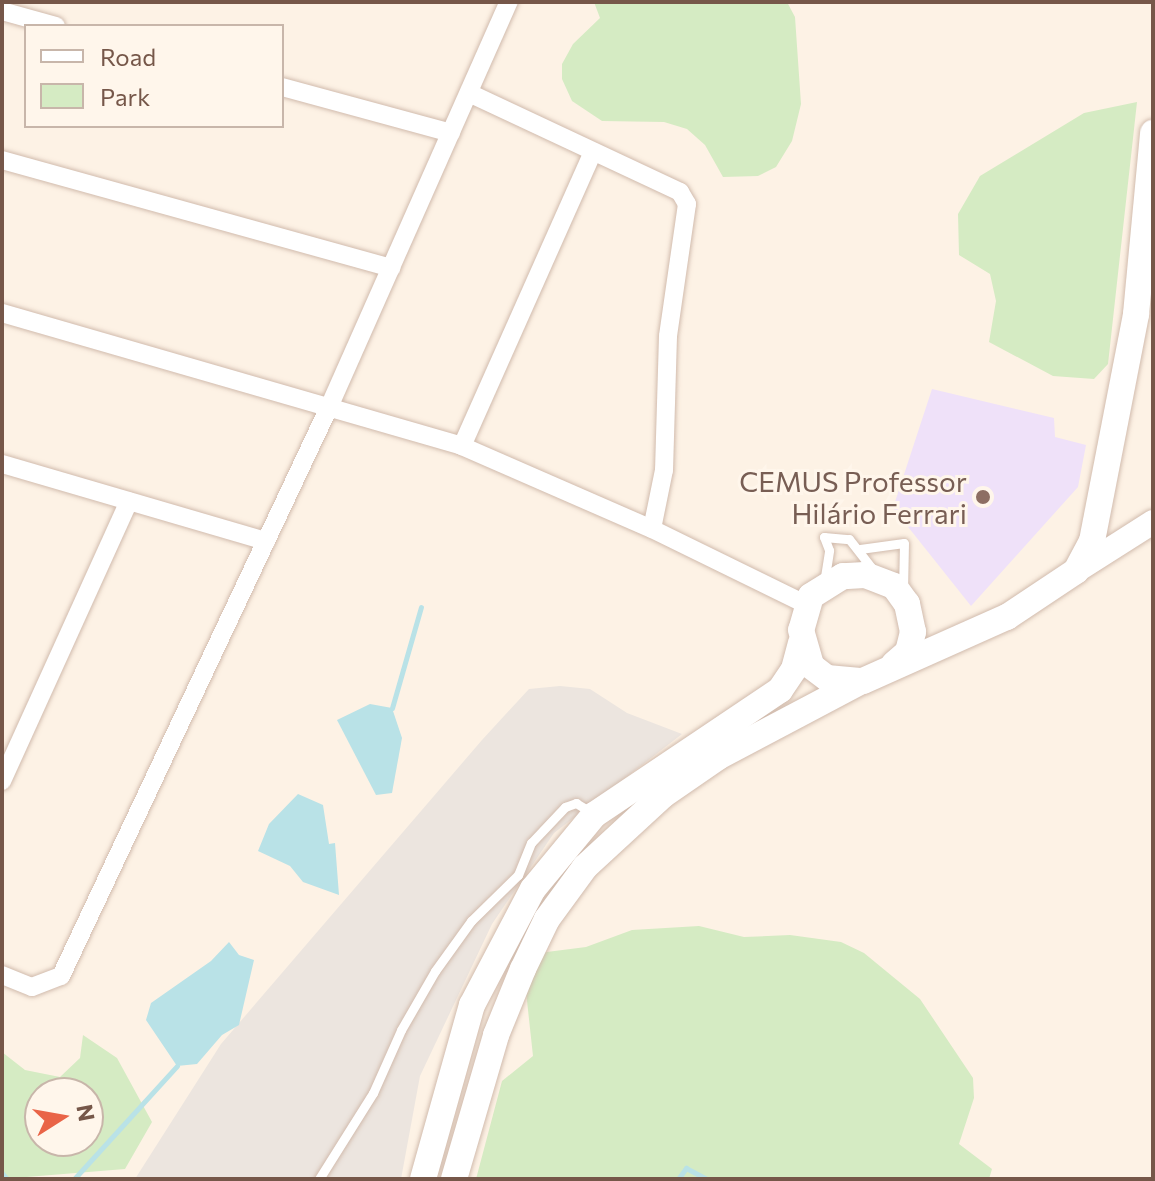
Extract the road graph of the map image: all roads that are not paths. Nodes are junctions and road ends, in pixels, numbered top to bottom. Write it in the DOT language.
graph roads {
  1 [pos="509,2"];
  2 [pos="2,11"];
  3 [pos="49,24"];
  4 [pos="284,88"];
  5 [pos="469,93"];
  6 [pos="451,133"];
  7 [pos="1153,133"];
  8 [pos="593,152"];
  9 [pos="2,160"];
  10 [pos="391,268"];
  11 [pos="2,313"];
  12 [pos="330,405"];
  13 [pos="462,446"];
  14 [pos="2,464"];
  15 [pos="129,501"];
  16 [pos="1153,522"];
  17 [pos="652,529"];
  18 [pos="266,541"];
  19 [pos="860,549"];
  20 [pos="1076,571"];
  21 [pos="877,578"];
  22 [pos="814,595"];
  23 [pos="905,599"];
  24 [pos="979,630"];
  25 [pos="801,643"];
  26 [pos="894,664"];
  27 [pos="863,681"];
  28 [pos="2,781"];
  29 [pos="594,815"];
  30 [pos="2,975"];
  31 [pos="319,1179"];
  32 [pos="423,1179"];
  33 [pos="454,1179"];
  1 -- 5 [label="street"];
  2 -- 3 [label="street"];
  4 -- 6 [label="street"];
  5 -- 6 [label="street"];
  5 -- 8 [label="street"];
  6 -- 10 [label="street"];
  7 -- 20 [label="main road"];
  8 -- 13 [label="street"];
  8 -- 17 [label="street"];
  9 -- 10 [label="street"];
  10 -- 12 [label="street"];
  11 -- 12 [label="street"];
  12 -- 13 [label="street"];
  12 -- 18 [label="street"];
  13 -- 17 [label="street"];
  14 -- 15 [label="street"];
  15 -- 18 [label="street"];
  15 -- 28 [label="street"];
  16 -- 20 [label="street"];
  17 -- 22 [label="street"];
  18 -- 30 [label="street"];
  19 -- 21 [label="lane"];
  19 -- 22 [label="lane"];
  19 -- 23 [label="lane"];
  20 -- 24 [label="main road"];
  21 -- 22 [label="main road"];
  21 -- 23 [label="main road"];
  22 -- 25 [label="main road"];
  23 -- 24 [label="main road"];
  23 -- 26 [label="main road"];
  24 -- 26 [label="main road"];
  25 -- 27 [label="main road"];
  25 -- 29 [label="main road"];
  26 -- 27 [label="main road"];
  27 -- 33 [label="main road"];
  29 -- 31 [label="lane"];
  29 -- 32 [label="main road"];
}
